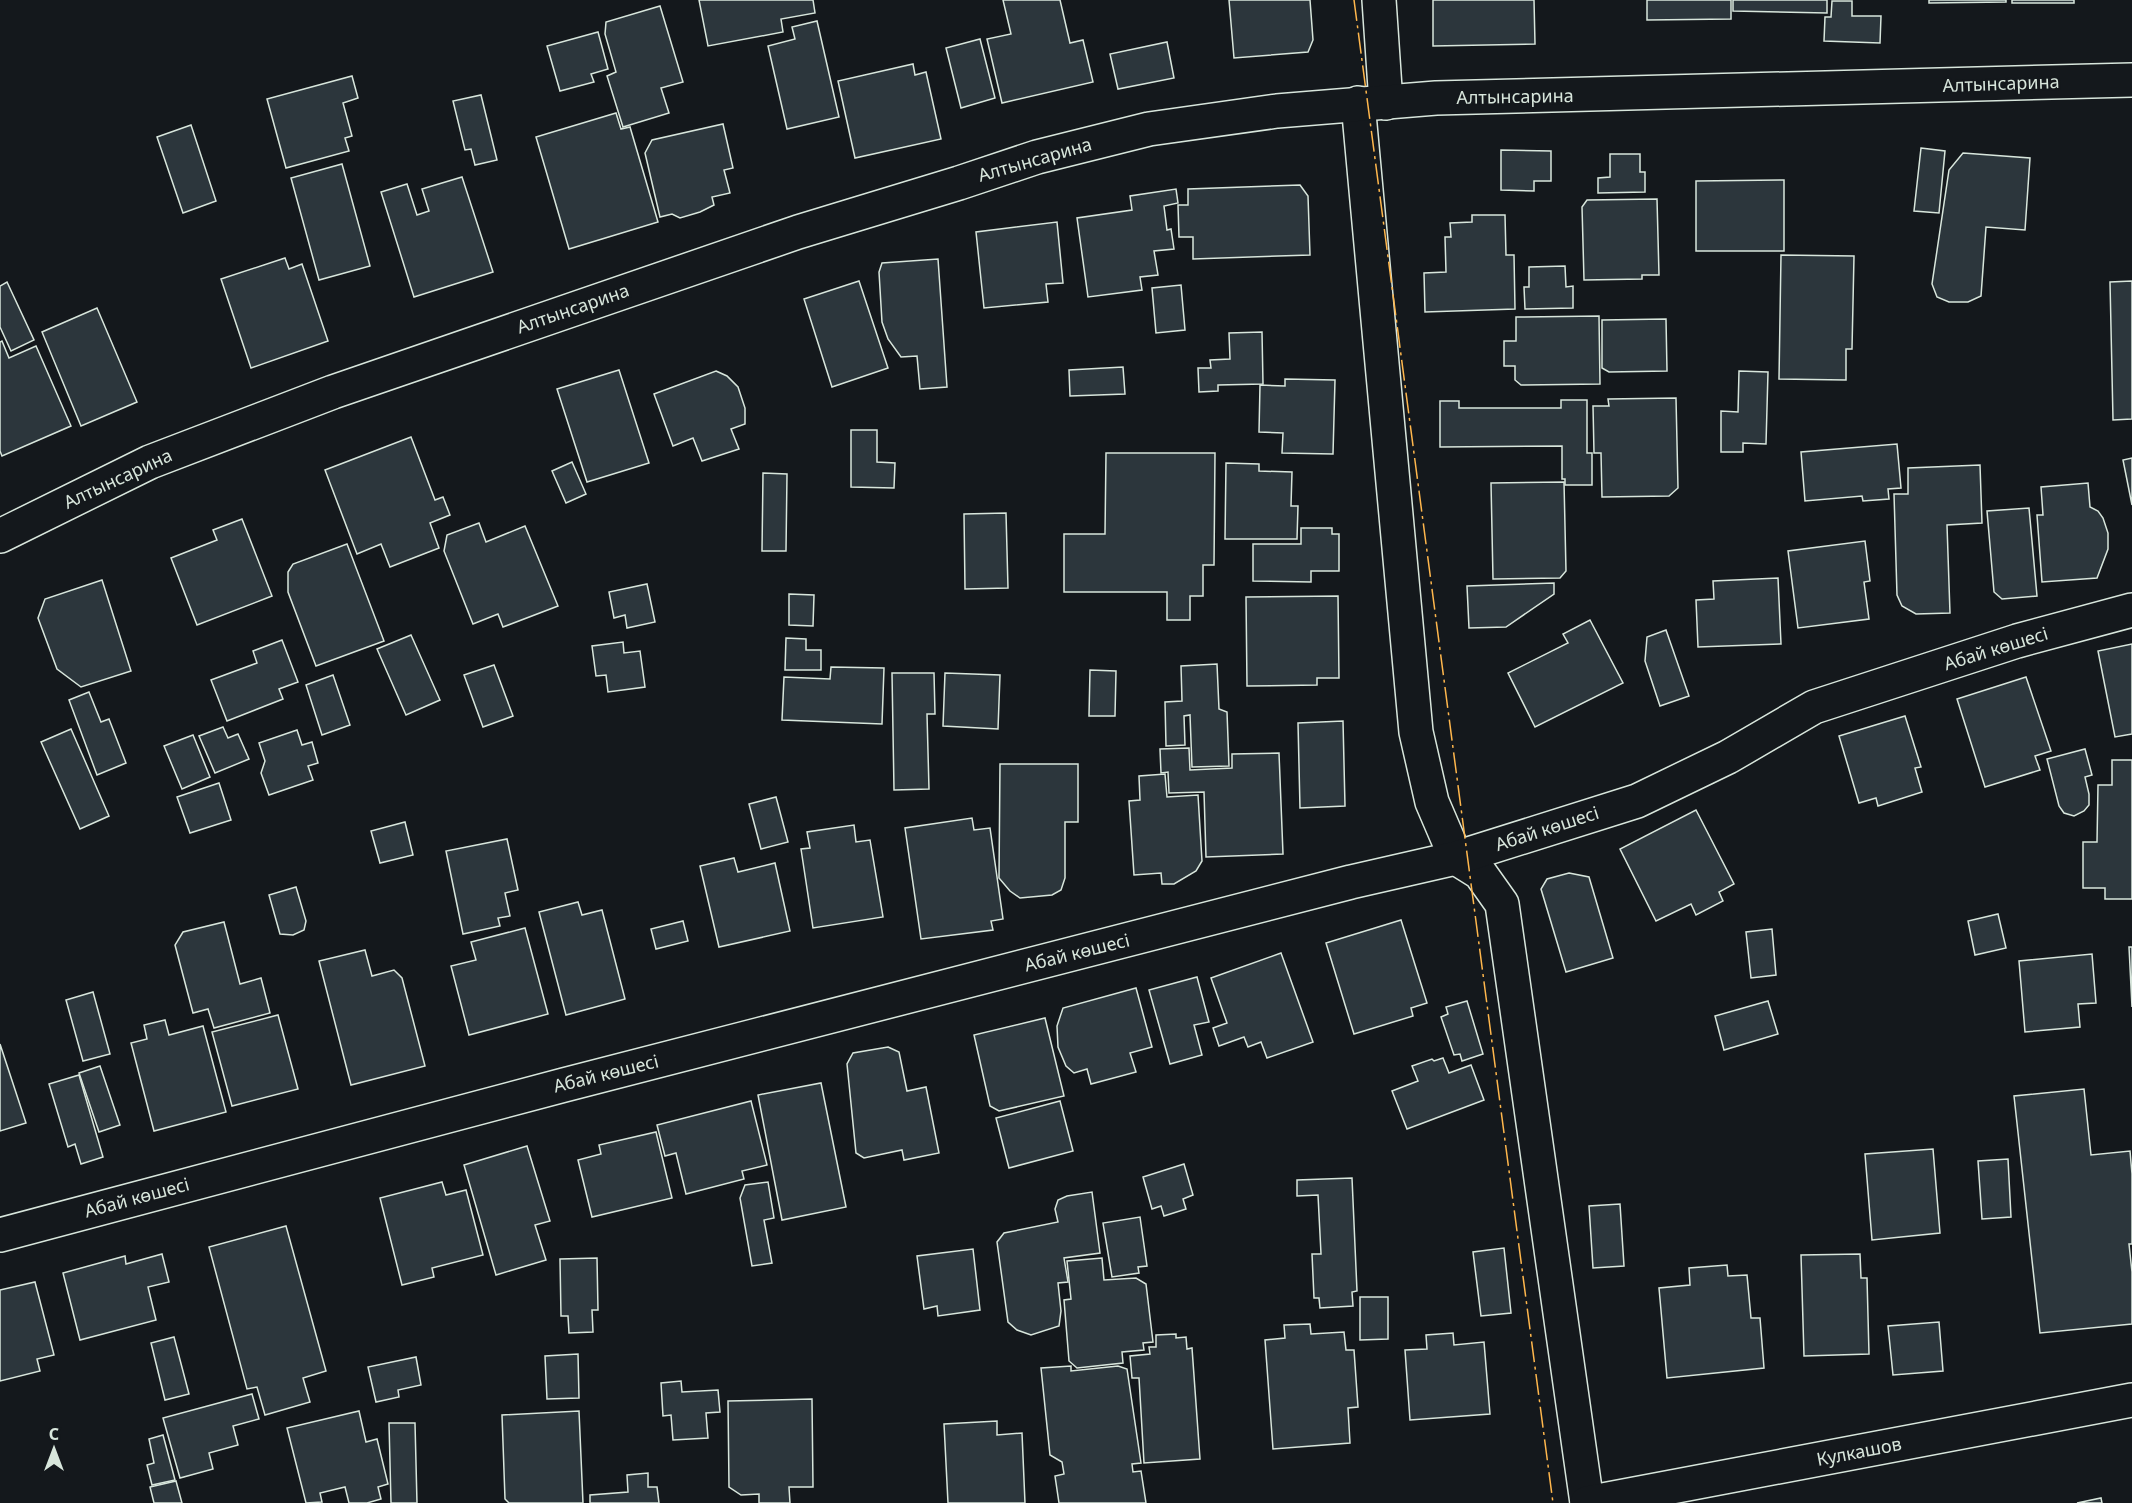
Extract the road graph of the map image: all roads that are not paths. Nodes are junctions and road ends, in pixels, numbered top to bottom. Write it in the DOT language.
graph roads {
  1 [pos="1379,0"];
  2 [pos="2132,80"];
  3 [pos="1372,104"];
  4 [pos="0,536"];
  5 [pos="2132,610"];
  6 [pos="1456,858"];
  7 [pos="0,1234"];
  8 [pos="2132,1400"];
  9 [pos="1587,1503"];
  1 -- 3 [label="street"];
  2 -- 3 [label="street, Алтынсарина"];
  3 -- 4 [label="street, Алтынсарина"];
  3 -- 6 [label="street"];
  5 -- 6 [label="street, Абай көшесі"];
  6 -- 7 [label="street, Абай көшесі"];
  6 -- 9 [label="street"];
  8 -- 9 [label="street, Кулкашов"];
}
